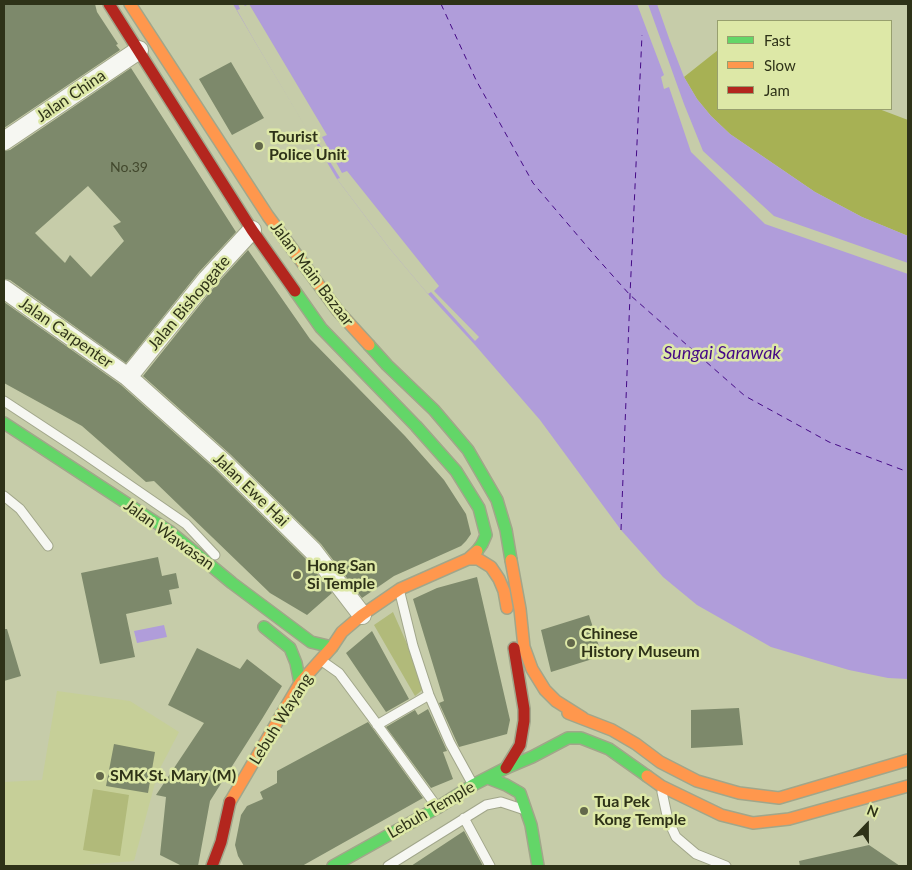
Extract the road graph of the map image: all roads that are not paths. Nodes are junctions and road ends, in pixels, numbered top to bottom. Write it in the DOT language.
graph roads {
  1 [pos="109,4"];
  2 [pos="130,4"];
  3 [pos="139,50"];
  4 [pos="4,141"];
  5 [pos="252,230"];
  6 [pos="4,289"];
  7 [pos="128,377"];
  8 [pos="4,402"];
  9 [pos="4,423"];
  10 [pos="4,496"];
  11 [pos="48,546"];
  12 [pos="468,559"];
  13 [pos="513,566"];
  14 [pos="232,583"];
  15 [pos="400,589"];
  16 [pos="504,591"];
  17 [pos="362,615"];
  18 [pos="252,618"];
  19 [pos="508,618"];
  20 [pos="512,636"];
  21 [pos="332,647"];
  22 [pos="321,660"];
  23 [pos="518,672"];
  24 [pos="300,683"];
  25 [pos="429,695"];
  26 [pos="583,718"];
  27 [pos="377,725"];
  28 [pos="908,760"];
  29 [pos="506,768"];
  30 [pos="488,778"];
  31 [pos="473,786"];
  32 [pos="661,786"];
  33 [pos="908,786"];
  34 [pos="437,808"];
  35 [pos="527,811"];
  36 [pos="464,818"];
  37 [pos="221,842"];
  38 [pos="225,858"];
  39 [pos="212,866"];
  40 [pos="332,866"];
  41 [pos="388,866"];
  42 [pos="490,866"];
  43 [pos="538,866"];
  44 [pos="726,866"];
  1 -- 3 [label="main road, Jalan Main Bazaar"];
  2 -- 13 [label="main road, Jalan Main Bazaar"];
  3 -- 4 [label="street, Jalan China"];
  3 -- 5 [label="main road, Jalan Main Bazaar"];
  5 -- 7 [label="street, Jalan Bishopgate"];
  5 -- 12 [label="main road, Jalan Main Bazaar"];
  6 -- 7 [label="street, Jalan Carpenter"];
  7 -- 17 [label="street, Jalan Ewe Hai"];
  8 -- 14 [label="lane"];
  9 -- 14 [label="main road, Jalan Wawasan"];
  10 -- 11 [label="lane"];
  12 -- 15 [label="main road, Lebuh Wayang"];
  12 -- 16 [label="main road"];
  13 -- 16 [label="main road"];
  13 -- 26 [label="main road, Jalan Main Bazaar"];
  14 -- 21 [label="main road, Jalan Wawasan"];
  15 -- 17 [label="main road, Lebuh Wayang"];
  15 -- 25 [label="lane"];
  16 -- 19 [label="main road"];
  17 -- 21 [label="main road, Lebuh Wayang"];
  18 -- 24 [label="main road"];
  20 -- 23 [label="main road"];
  21 -- 22 [label="main road, Lebuh Wayang"];
  22 -- 24 [label="main road, Lebuh Wayang"];
  22 -- 27 [label="lane"];
  23 -- 26 [label="main road"];
  23 -- 29 [label="main road"];
  24 -- 37 [label="main road, Lebuh Wayang"];
  25 -- 27 [label="lane"];
  25 -- 31 [label="lane"];
  26 -- 28 [label="main road"];
  27 -- 34 [label="lane"];
  29 -- 30 [label="main road, Lebuh Temple"];
  29 -- 32 [label="main road, Lebuh Temple"];
  30 -- 31 [label="main road, Lebuh Temple"];
  30 -- 35 [label="main road"];
  31 -- 34 [label="main road, Lebuh Temple"];
  32 -- 33 [label="main road, Lebuh Temple"];
  32 -- 44 [label="lane"];
  34 -- 40 [label="main road, Lebuh Temple"];
  35 -- 36 [label="lane"];
  35 -- 43 [label="main road"];
  36 -- 41 [label="lane"];
  36 -- 42 [label="lane"];
  37 -- 38 [label="main road"];
  37 -- 39 [label="main road, Lebuh Wayang"];
}
